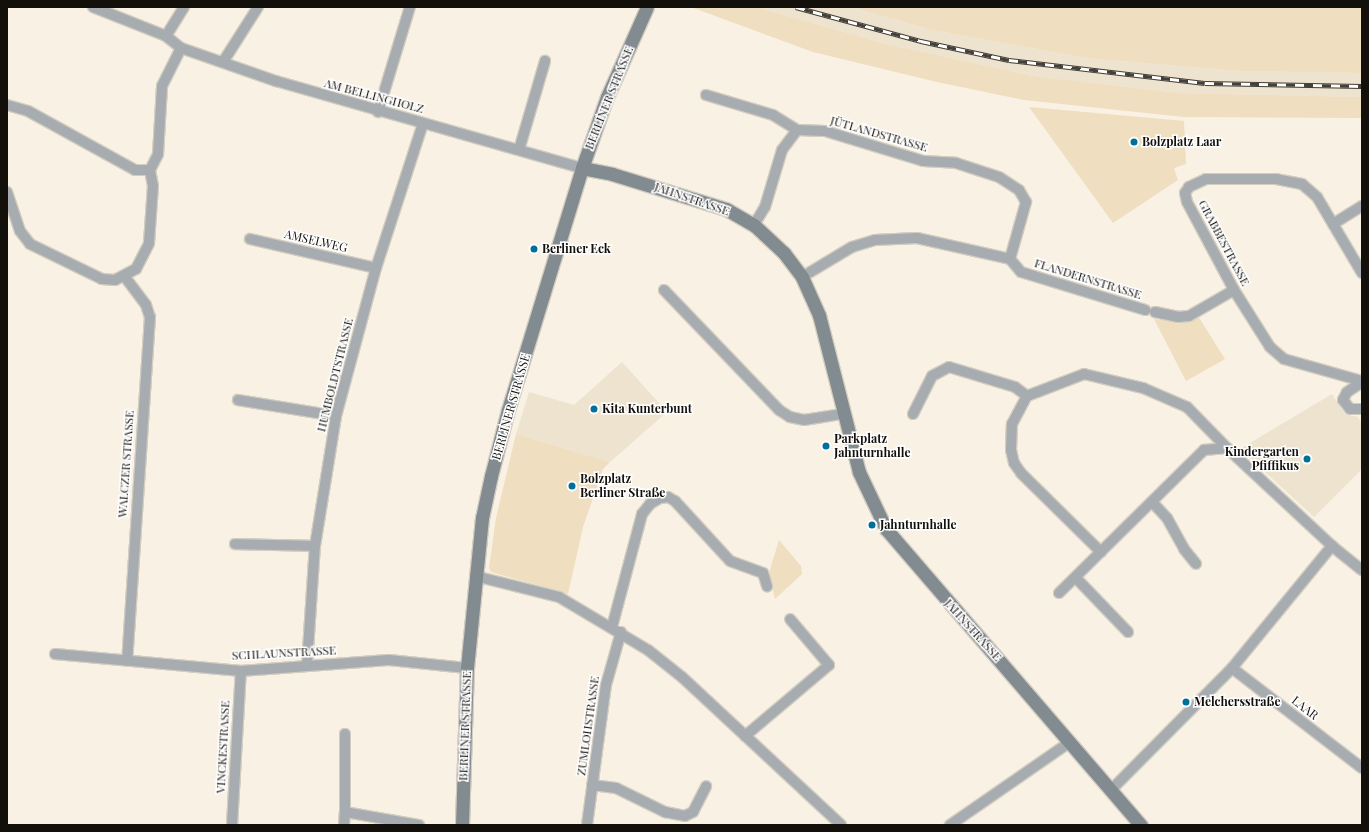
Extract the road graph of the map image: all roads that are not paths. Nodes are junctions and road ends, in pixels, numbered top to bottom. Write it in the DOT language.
graph roads {
  1 [pos="93,7"];
  2 [pos="184,7"];
  3 [pos="258,7"];
  4 [pos="410,7"];
  5 [pos="647,7"];
  6 [pos="116,11"];
  7 [pos="166,36"];
  8 [pos="181,48"];
  9 [pos="545,61"];
  10 [pos="223,62"];
  11 [pos="706,95"];
  12 [pos="7,104"];
  13 [pos="378,112"];
  14 [pos="424,123"];
  15 [pos="798,130"];
  16 [pos="518,150"];
  17 [pos="582,168"];
  18 [pos="150,170"];
  19 [pos="7,192"];
  20 [pos="1362,206"];
  21 [pos="1333,224"];
  22 [pos="754,225"];
  23 [pos="250,239"];
  24 [pos="1010,259"];
  25 [pos="376,268"];
  26 [pos="1362,273"];
  27 [pos="125,277"];
  28 [pos="802,277"];
  29 [pos="664,290"];
  30 [pos="1234,290"];
  31 [pos="1145,310"];
  32 [pos="1155,312"];
  33 [pos="1362,381"];
  34 [pos="1027,396"];
  35 [pos="238,400"];
  36 [pos="1362,409"];
  37 [pos="843,414"];
  38 [pos="913,414"];
  39 [pos="336,416"];
  40 [pos="1227,448"];
  41 [pos="1152,503"];
  42 [pos="235,544"];
  43 [pos="315,546"];
  44 [pos="1332,546"];
  45 [pos="1101,552"];
  46 [pos="1196,564"];
  47 [pos="1362,570"];
  48 [pos="475,576"];
  49 [pos="1076,578"];
  50 [pos="768,586"];
  51 [pos="1059,593"];
  52 [pos="790,619"];
  53 [pos="616,629"];
  54 [pos="1128,632"];
  55 [pos="56,654"];
  56 [pos="127,660"];
  57 [pos="307,665"];
  58 [pos="467,668"];
  59 [pos="1232,668"];
  60 [pos="241,671"];
  61 [pos="346,734"];
  62 [pos="745,736"];
  63 [pos="1070,742"];
  64 [pos="1362,768"];
  65 [pos="592,785"];
  66 [pos="706,786"];
  67 [pos="1112,789"];
  68 [pos="345,812"];
  69 [pos="232,825"];
  70 [pos="344,825"];
  71 [pos="420,825"];
  72 [pos="462,825"];
  73 [pos="587,825"];
  74 [pos="841,825"];
  75 [pos="950,825"];
  76 [pos="1141,825"];
  1 -- 6 [label="street, AM BELLINGHOLZ"];
  2 -- 7 [label="street"];
  3 -- 10 [label="street"];
  4 -- 13 [label="street"];
  5 -- 17 [label="street, BERLINER STRASSE"];
  6 -- 7 [label="street, AM BELLINGHOLZ"];
  7 -- 8 [label="street, AM BELLINGHOLZ"];
  8 -- 10 [label="street, AM BELLINGHOLZ"];
  8 -- 18 [label="street"];
  9 -- 16 [label="street"];
  10 -- 13 [label="street, AM BELLINGHOLZ"];
  11 -- 15 [label="street, JÜTLANDSTRASSE"];
  12 -- 18 [label="street"];
  13 -- 14 [label="street, AM BELLINGHOLZ"];
  14 -- 16 [label="street, AM BELLINGHOLZ"];
  14 -- 25 [label="street, HUMBOLDTSTRASSE"];
  15 -- 22 [label="street"];
  15 -- 24 [label="street, JÜTLANDSTRASSE"];
  16 -- 17 [label="street, AM BELLINGHOLZ"];
  17 -- 22 [label="street, JAHNSTRASSE"];
  17 -- 48 [label="street, BERLINER STRASSE"];
  18 -- 27 [label="street"];
  19 -- 27 [label="street"];
  20 -- 21 [label="street"];
  21 -- 26 [label="street, GRABBESTRASSE"];
  21 -- 30 [label="street, GRABBESTRASSE"];
  22 -- 28 [label="street, JAHNSTRASSE"];
  23 -- 25 [label="street, AMSELWEG"];
  24 -- 28 [label="street"];
  24 -- 31 [label="street, FLANDERNSTRASSE"];
  25 -- 39 [label="street, HUMBOLDTSTRASSE"];
  27 -- 56 [label="street, WALCZER STRASSE"];
  28 -- 37 [label="street, JAHNSTRASSE"];
  29 -- 37 [label="street"];
  30 -- 32 [label="street"];
  30 -- 33 [label="street, GRABBESTRASSE"];
  33 -- 36 [label="street"];
  34 -- 38 [label="street"];
  34 -- 40 [label="street"];
  34 -- 45 [label="street"];
  35 -- 39 [label="street"];
  37 -- 63 [label="street, JAHNSTRASSE"];
  39 -- 43 [label="street, HUMBOLDTSTRASSE"];
  40 -- 41 [label="street"];
  40 -- 44 [label="street"];
  41 -- 45 [label="street"];
  41 -- 46 [label="street"];
  42 -- 43 [label="street"];
  43 -- 57 [label="street, HUMBOLDTSTRASSE"];
  44 -- 47 [label="street"];
  44 -- 59 [label="street"];
  45 -- 49 [label="street"];
  48 -- 53 [label="street"];
  48 -- 58 [label="street, BERLINER STRASSE"];
  49 -- 51 [label="street"];
  49 -- 54 [label="street"];
  50 -- 53 [label="street, ZUMLOHSTRASSE"];
  52 -- 62 [label="street"];
  53 -- 62 [label="street"];
  53 -- 65 [label="street, ZUMLOHSTRASSE"];
  55 -- 56 [label="street, SCHLAUNSTRASSE"];
  56 -- 60 [label="street, SCHLAUNSTRASSE"];
  57 -- 58 [label="street, SCHLAUNSTRASSE"];
  57 -- 60 [label="street, SCHLAUNSTRASSE"];
  58 -- 72 [label="street, BERLINER STRASSE"];
  59 -- 64 [label="street, LAAR"];
  59 -- 67 [label="street"];
  60 -- 69 [label="street, VINCKESTRASSE"];
  61 -- 68 [label="street"];
  62 -- 74 [label="street"];
  63 -- 67 [label="street, JAHNSTRASSE"];
  63 -- 75 [label="street"];
  65 -- 66 [label="street"];
  65 -- 73 [label="street, ZUMLOHSTRASSE"];
  67 -- 76 [label="street, JAHNSTRASSE"];
  68 -- 70 [label="street"];
  68 -- 71 [label="street"];
}
